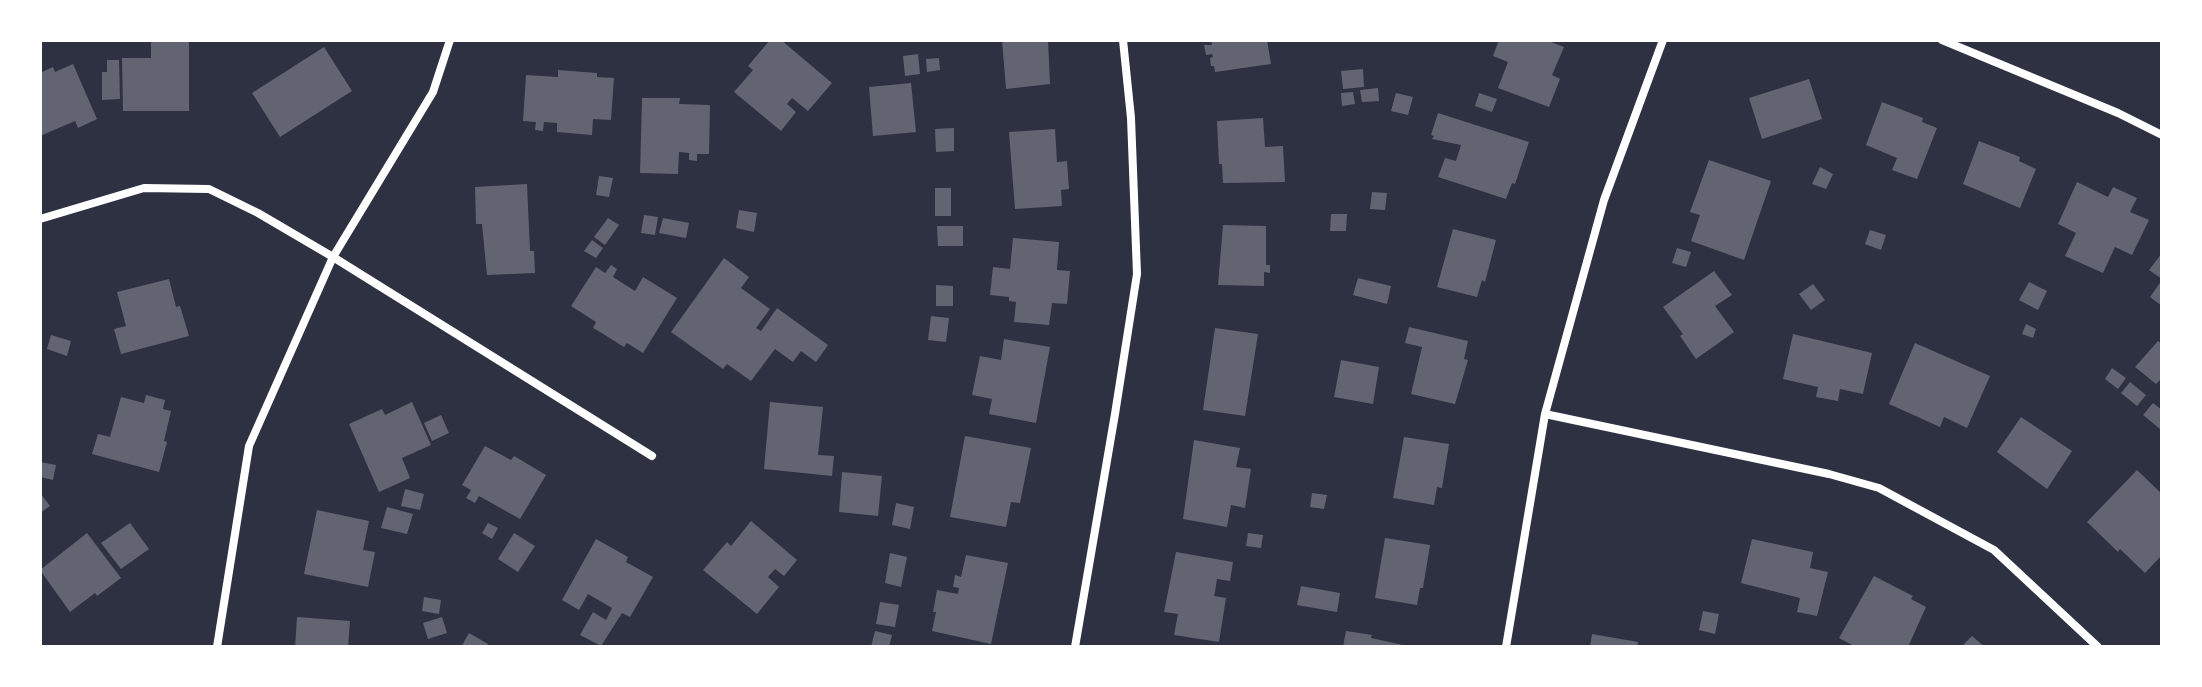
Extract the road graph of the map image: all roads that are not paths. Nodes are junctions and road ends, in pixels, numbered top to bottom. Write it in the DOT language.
graph roads {
  1 [pos="450,40"];
  2 [pos="1123,40"];
  3 [pos="1663,40"];
  4 [pos="1942,40"];
  5 [pos="2162,135"];
  6 [pos="40,219"];
  7 [pos="333,257"];
  8 [pos="1545,414"];
  9 [pos="652,456"];
  10 [pos="217,647"];
  11 [pos="1075,647"];
  12 [pos="1506,647"];
  13 [pos="2098,647"];
  1 -- 7 [label="street"];
  2 -- 11 [label="street"];
  3 -- 8 [label="street"];
  4 -- 5 [label="street"];
  6 -- 7 [label="street"];
  7 -- 9 [label="street"];
  7 -- 10 [label="street"];
  8 -- 12 [label="street"];
  8 -- 13 [label="street"];
}
